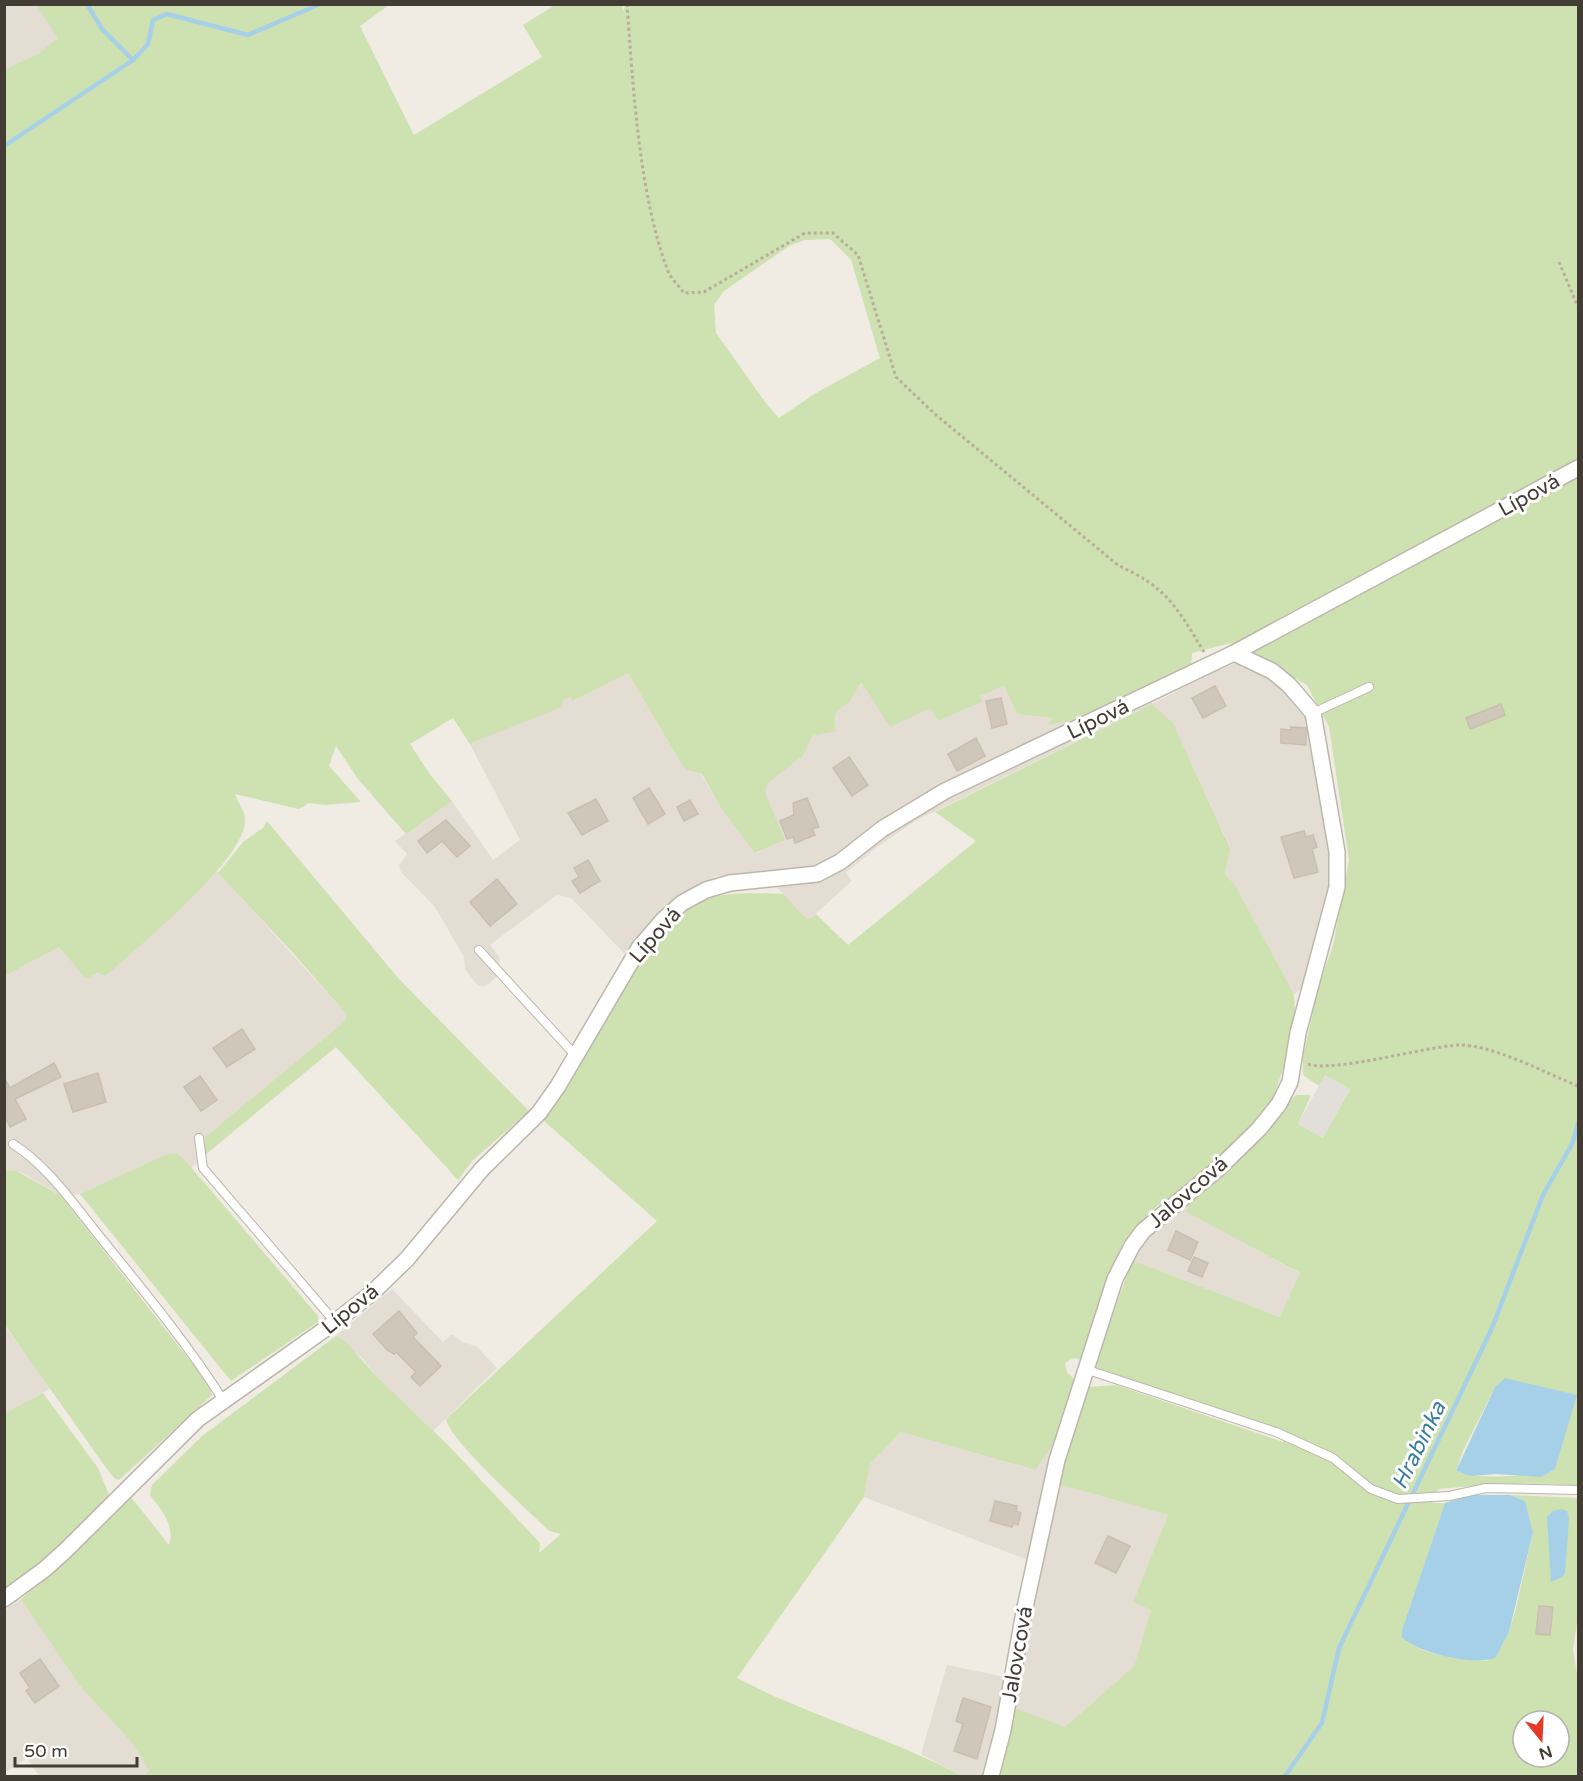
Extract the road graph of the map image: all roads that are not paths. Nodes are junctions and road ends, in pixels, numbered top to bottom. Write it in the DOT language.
graph roads {
  1 [pos="1578,468"];
  2 [pos="1234,653"];
  3 [pos="1369,687"];
  4 [pos="1313,713"];
  5 [pos="479,950"];
  6 [pos="575,1055"];
  7 [pos="199,1138"];
  8 [pos="13,1144"];
  9 [pos="335,1322"];
  10 [pos="1088,1370"];
  11 [pos="223,1400"];
  12 [pos="1578,1490"];
  13 [pos="4,1599"];
  14 [pos="991,1776"];
  1 -- 2 [label="street, Lípová"];
  2 -- 4 [label="street, Jalovcová"];
  2 -- 6 [label="street, Lípová"];
  3 -- 4 [label="lane"];
  4 -- 10 [label="street, Jalovcová"];
  5 -- 6 [label="lane"];
  6 -- 9 [label="street, Lípová"];
  7 -- 9 [label="lane"];
  8 -- 11 [label="lane"];
  9 -- 11 [label="street, Lípová"];
  10 -- 12 [label="lane"];
  10 -- 14 [label="street, Jalovcová"];
  11 -- 13 [label="street, Lípová"];
}
